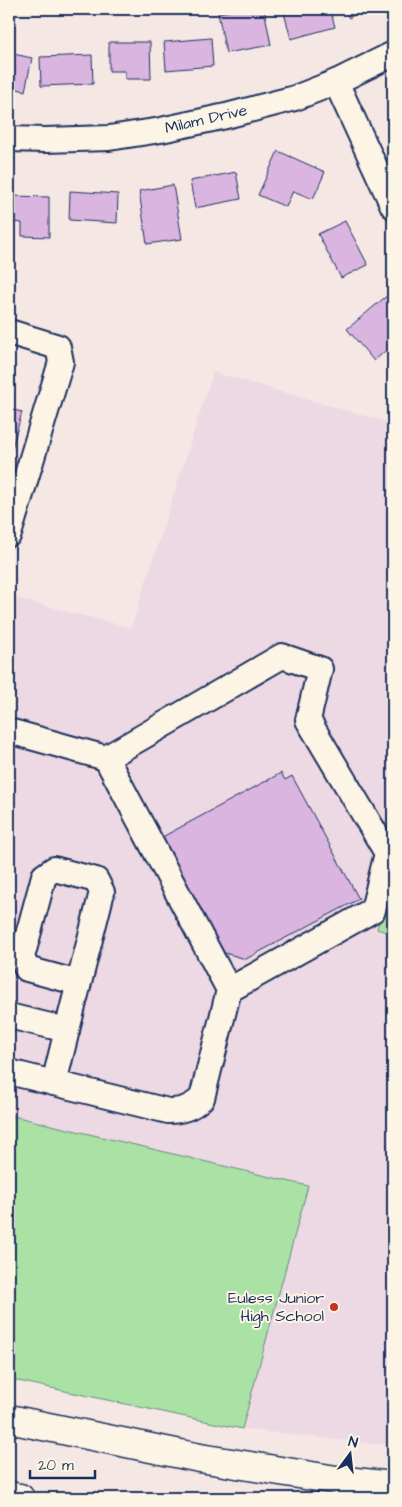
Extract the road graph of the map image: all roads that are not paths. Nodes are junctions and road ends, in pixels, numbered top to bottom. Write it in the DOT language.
graph roads {
  1 [pos="393,54"];
  2 [pos="336,82"];
  3 [pos="9,139"];
  4 [pos="393,206"];
  5 [pos="9,332"];
  6 [pos="9,534"];
  7 [pos="9,731"];
  8 [pos="106,758"];
  9 [pos="79,983"];
  10 [pos="229,990"];
  11 [pos="9,1016"];
  12 [pos="67,1030"];
  13 [pos="9,1072"];
  14 [pos="54,1083"];
  15 [pos="9,1419"];
  16 [pos="39,1425"];
  17 [pos="9,1428"];
  18 [pos="393,1486"];
  19 [pos="9,1496"];
  20 [pos="20,1498"];
  1 -- 2 [label="street, Milam Drive"];
  2 -- 3 [label="street, Milam Drive"];
  2 -- 4 [label="street"];
  5 -- 6 [label="street"];
  7 -- 8 [label="street"];
  8 -- 10 [label="street"];
  8 -- 10 [label="street"];
  9 -- 9 [label="street"];
  9 -- 12 [label="street"];
  10 -- 14 [label="street"];
  11 -- 12 [label="street"];
  12 -- 14 [label="street"];
  13 -- 14 [label="street"];
  15 -- 16 [label="main road"];
  16 -- 17 [label="main road"];
  16 -- 18 [label="main road"];
  19 -- 20 [label="main road"];
}
